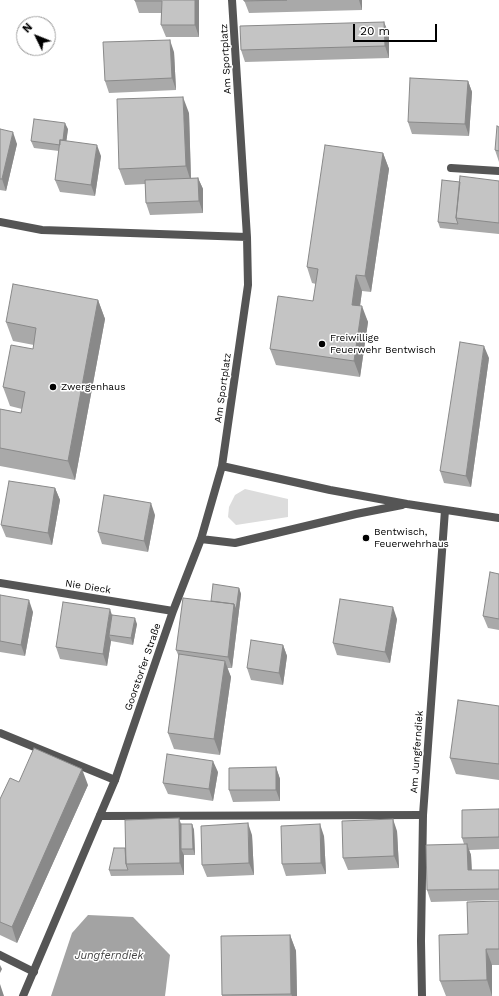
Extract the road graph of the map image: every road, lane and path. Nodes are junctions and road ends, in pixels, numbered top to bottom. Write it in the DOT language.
graph roads {
  1 [pos="232,0"];
  2 [pos="451,168"];
  3 [pos="499,171"];
  4 [pos="0,222"];
  5 [pos="246,237"];
  6 [pos="222,466"];
  7 [pos="407,504"];
  8 [pos="445,510"];
  9 [pos="499,518"];
  10 [pos="201,539"];
  11 [pos="0,583"];
  12 [pos="173,611"];
  13 [pos="0,733"];
  14 [pos="115,780"];
  15 [pos="423,815"];
  16 [pos="100,816"];
  17 [pos="0,955"];
  18 [pos="34,972"];
  19 [pos="23,996"];
  20 [pos="422,996"];
  1 -- 5 [label="street, Am Sportplatz"];
  2 -- 3 [label="street"];
  4 -- 5 [label="street"];
  5 -- 6 [label="street, Am Sportplatz"];
  6 -- 7 [label="street"];
  6 -- 10 [label="street, Am Sportplatz"];
  7 -- 8 [label="street"];
  7 -- 10 [label="street"];
  8 -- 9 [label="street"];
  8 -- 15 [label="street, Am Jungferndiek"];
  10 -- 12 [label="street, Goorstorfer Straße"];
  11 -- 12 [label="street, Nie Dieck"];
  12 -- 14 [label="street, Goorstorfer Straße"];
  13 -- 14 [label="street"];
  14 -- 16 [label="street, Goorstorfer Straße"];
  15 -- 16 [label="street"];
  15 -- 20 [label="street, Am Jungferndiek"];
  16 -- 18 [label="street, Goorstorfer Straße"];
  17 -- 18 [label="street"];
  18 -- 19 [label="street, Goorstorfer Straße"];
}
